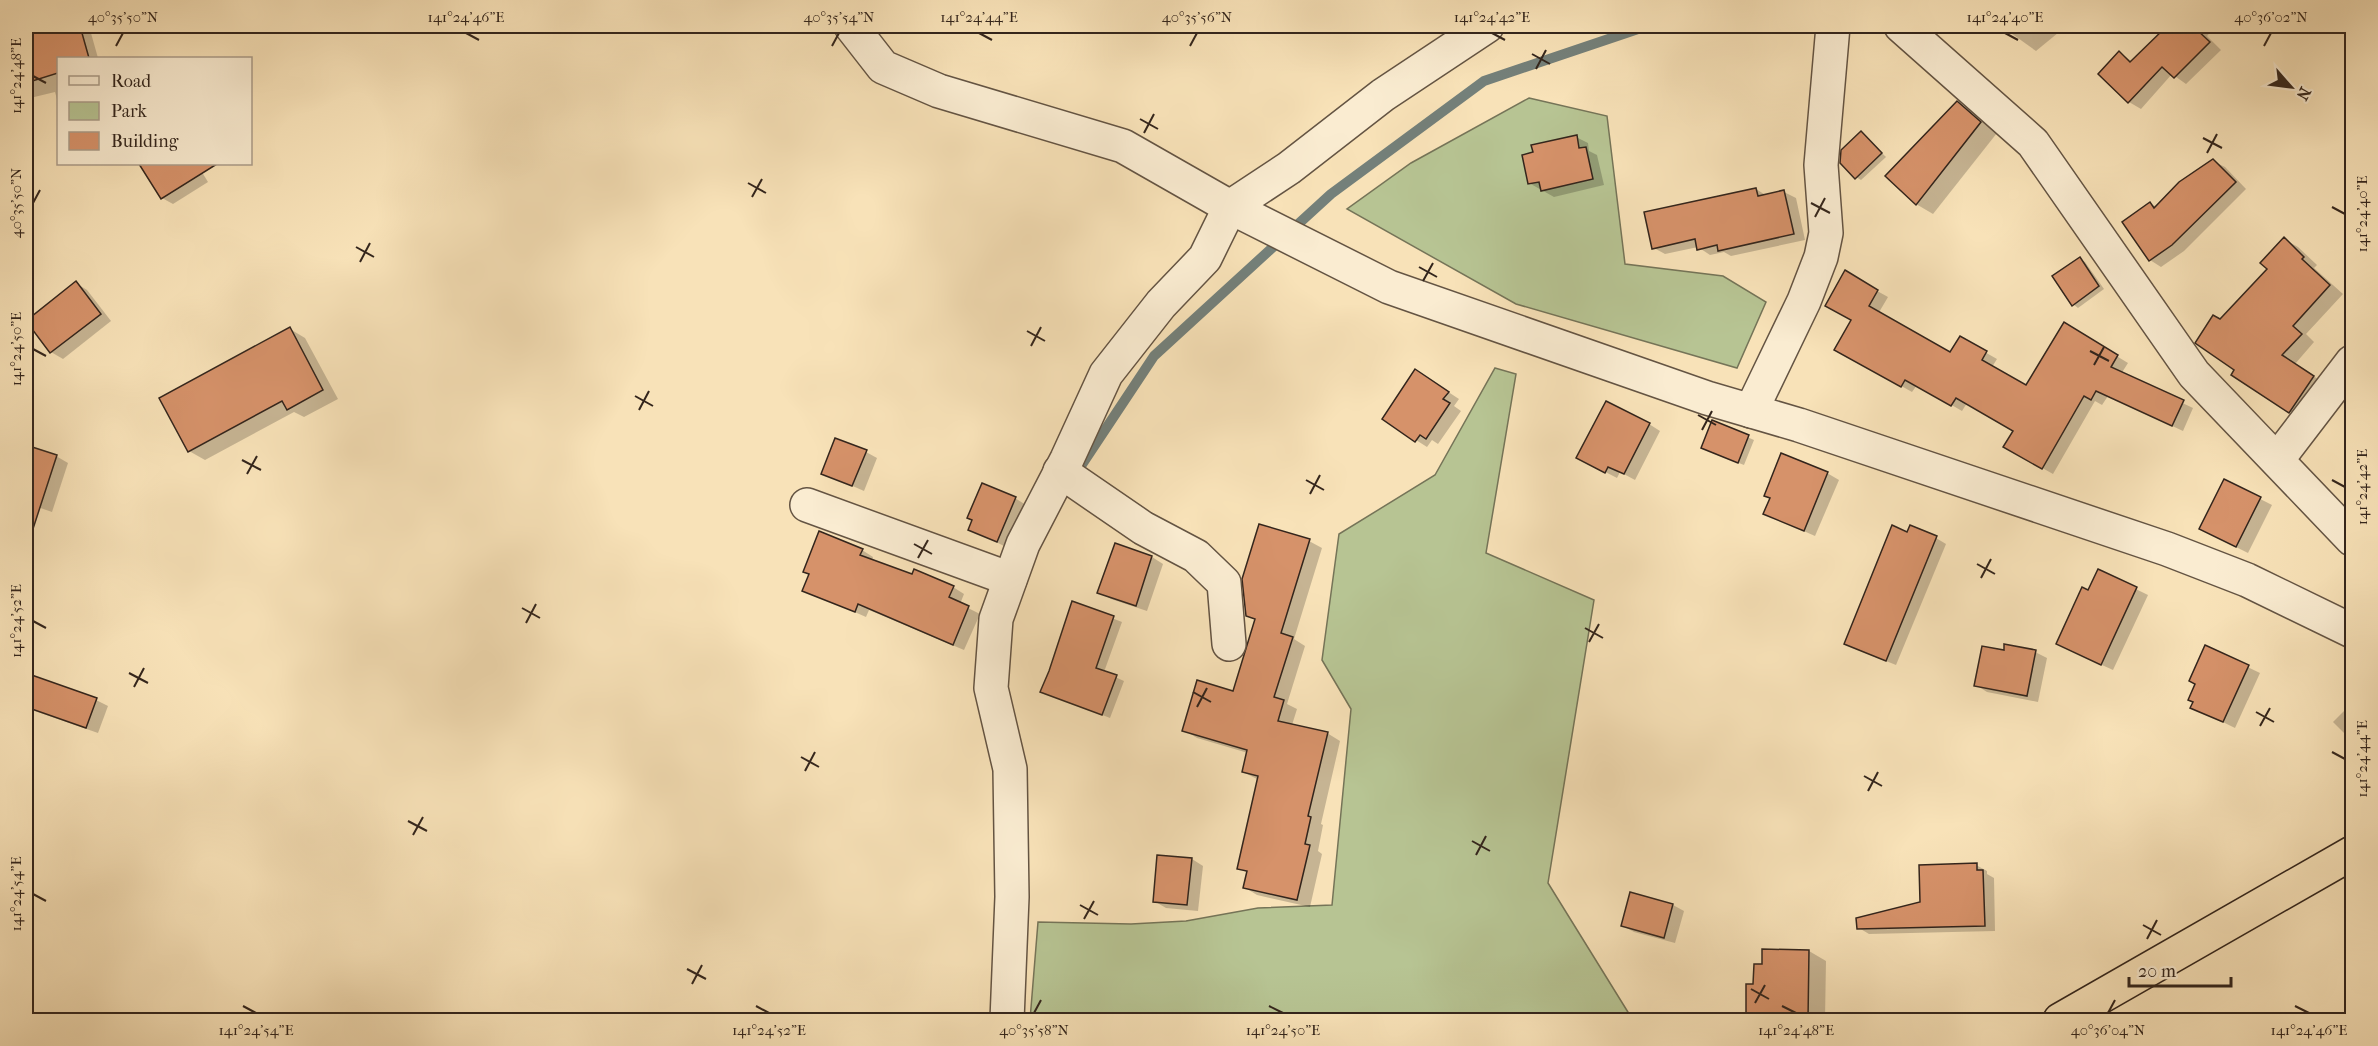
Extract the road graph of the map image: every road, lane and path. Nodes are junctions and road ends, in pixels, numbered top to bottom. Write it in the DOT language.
graph roads {
  1 [pos="851,26"];
  2 [pos="1487,26"];
  3 [pos="1833,26"];
  4 [pos="1900,26"];
  5 [pos="1230,207"];
  6 [pos="2352,362"];
  7 [pos="1751,411"];
  8 [pos="2277,460"];
  9 [pos="1060,471"];
  10 [pos="807,505"];
  11 [pos="2352,539"];
  12 [pos="1010,579"];
  13 [pos="2352,631"];
  14 [pos="1229,644"];
  15 [pos="2352,853"];
  16 [pos="1007,1020"];
  17 [pos="2060,1020"];
  1 -- 5 [label="street"];
  2 -- 5 [label="street"];
  3 -- 7 [label="street"];
  4 -- 8 [label="street"];
  5 -- 7 [label="street"];
  5 -- 9 [label="street"];
  6 -- 8 [label="street"];
  7 -- 13 [label="street"];
  8 -- 11 [label="street"];
  9 -- 12 [label="street"];
  9 -- 14 [label="street"];
  10 -- 12 [label="street"];
  12 -- 16 [label="street"];
  15 -- 17 [label="highway"];
}
